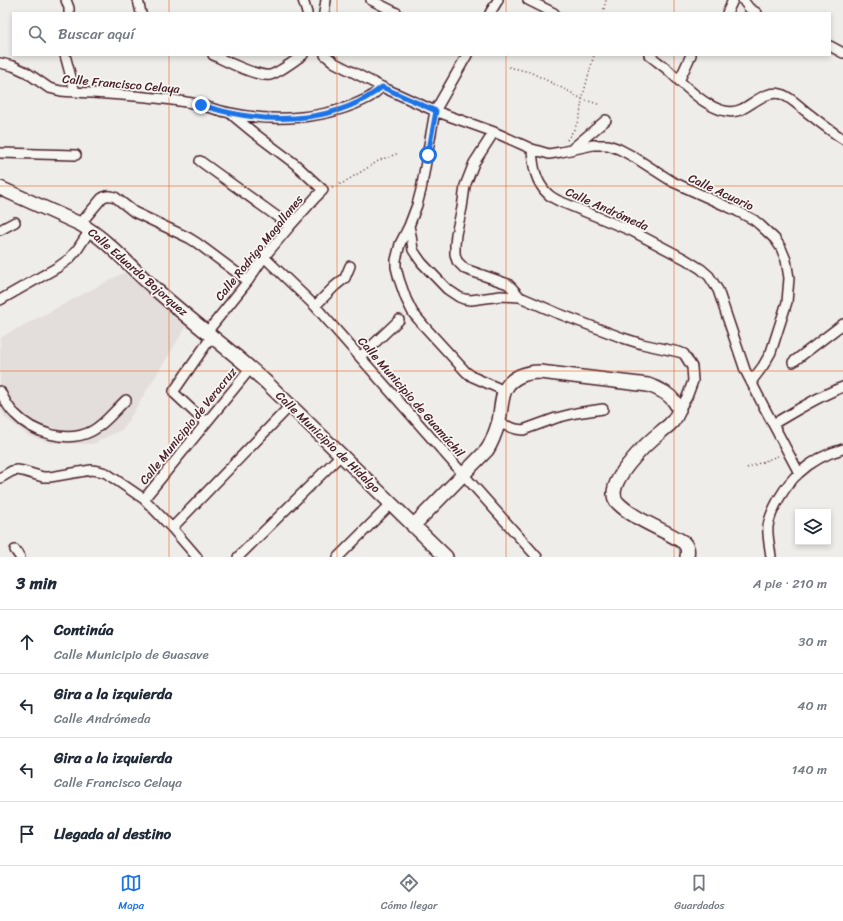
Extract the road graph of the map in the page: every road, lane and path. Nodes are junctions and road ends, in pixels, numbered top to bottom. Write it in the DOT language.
graph roads {
  1 [pos="66,0"];
  2 [pos="138,0"];
  3 [pos="303,0"];
  4 [pos="326,0"];
  5 [pos="371,0"];
  6 [pos="498,0"];
  7 [pos="528,0"];
  8 [pos="606,0"];
  9 [pos="733,0"];
  10 [pos="743,0"];
  11 [pos="69,12"];
  12 [pos="141,12"];
  13 [pos="307,12"];
  14 [pos="324,12"];
  15 [pos="395,12"];
  16 [pos="491,12"];
  17 [pos="552,12"];
  18 [pos="603,12"];
  19 [pos="727,12"];
  20 [pos="755,12"];
  21 [pos="831,47"];
  22 [pos="843,53"];
  23 [pos="65,56"];
  24 [pos="215,56"];
  25 [pos="301,56"];
  26 [pos="326,56"];
  27 [pos="466,56"];
  28 [pos="594,56"];
  29 [pos="650,56"];
  30 [pos="691,56"];
  31 [pos="0,63"];
  32 [pos="509,67"];
  33 [pos="679,81"];
  34 [pos="382,87"];
  35 [pos="75,92"];
  36 [pos="582,100"];
  37 [pos="598,104"];
  38 [pos="436,111"];
  39 [pos="231,113"];
  40 [pos="606,120"];
  41 [pos="494,132"];
  42 [pos="843,139"];
  43 [pos="566,141"];
  44 [pos="532,149"];
  45 [pos="572,149"];
  46 [pos="0,152"];
  47 [pos="399,153"];
  48 [pos="76,155"];
  49 [pos="200,161"];
  50 [pos="0,188"];
  51 [pos="323,190"];
  52 [pos="15,222"];
  53 [pos="290,226"];
  54 [pos="409,226"];
  55 [pos="85,227"];
  56 [pos="0,230"];
  57 [pos="264,256"];
  58 [pos="350,266"];
  59 [pos="248,281"];
  60 [pos="520,297"];
  61 [pos="0,300"];
  62 [pos="315,306"];
  63 [pos="399,320"];
  64 [pos="843,324"];
  65 [pos="209,334"];
  66 [pos="360,357"];
  67 [pos="793,362"];
  68 [pos="251,368"];
  69 [pos="751,382"];
  70 [pos="843,388"];
  71 [pos="0,391"];
  72 [pos="505,391"];
  73 [pos="126,400"];
  74 [pos="290,406"];
  75 [pos="603,410"];
  76 [pos="679,410"];
  77 [pos="206,423"];
  78 [pos="498,423"];
  79 [pos="773,424"];
  80 [pos="843,449"];
  81 [pos="787,452"];
  82 [pos="341,455"];
  83 [pos="747,468"];
  84 [pos="799,473"];
  85 [pos="463,474"];
  86 [pos="0,478"];
  87 [pos="144,499"];
  88 [pos="391,504"];
  89 [pos="414,526"];
  90 [pos="172,528"];
  91 [pos="439,555"];
  92 [pos="533,556"];
  93 [pos="197,557"];
  94 [pos="238,557"];
  95 [pos="338,557"];
  96 [pos="688,557"];
  97 [pos="771,557"];
  1 -- 11 [label="street"];
  2 -- 12 [label="street"];
  3 -- 13 [label="street"];
  4 -- 14 [label="street"];
  5 -- 15 [label="street"];
  6 -- 16 [label="street"];
  7 -- 17 [label="street"];
  8 -- 18 [label="path"];
  9 -- 19 [label="street"];
  10 -- 20 [label="street"];
  21 -- 22 [label="street"];
  23 -- 35 [label="street"];
  24 -- 25 [label="street"];
  26 -- 34 [label="street"];
  27 -- 38 [label="street"];
  28 -- 36 [label="path"];
  29 -- 33 [label="street"];
  30 -- 33 [label="street"];
  31 -- 35 [label="street, Calle Francisco Celaya"];
  32 -- 36 [label="path"];
  33 -- 42 [label="street"];
  34 -- 38 [label="street"];
  34 -- 39 [label="street, Calle Francisco Celaya"];
  35 -- 39 [label="street, Calle Francisco Celaya"];
  36 -- 37 [label="path"];
  36 -- 43 [label="path"];
  38 -- 41 [label="street"];
  38 -- 54 [label="street"];
  39 -- 51 [label="street"];
  40 -- 45 [label="street"];
  41 -- 44 [label="street"];
  41 -- 60 [label="street"];
  44 -- 45 [label="street, Calle Acuario"];
  44 -- 69 [label="street, Calle Andrómeda"];
  45 -- 69 [label="street, Calle Acuario"];
  46 -- 48 [label="street"];
  47 -- 51 [label="path"];
  49 -- 53 [label="street"];
  50 -- 55 [label="street, Calle Eduardo Bojorquez"];
  51 -- 53 [label="street, Calle Rodrigo Magallanes"];
  52 -- 56 [label="street"];
  53 -- 57 [label="street, Calle Rodrigo Magallanes"];
  54 -- 60 [label="street"];
  54 -- 72 [label="street"];
  55 -- 59 [label="street"];
  55 -- 61 [label="street"];
  55 -- 65 [label="street, Calle Eduardo Bojorquez"];
  57 -- 59 [label="street, Calle Rodrigo Magallanes"];
  57 -- 62 [label="street, Calle Municipio de Guamúchil"];
  58 -- 62 [label="street"];
  59 -- 65 [label="street, Calle Rodrigo Magallanes"];
  60 -- 76 [label="street"];
  62 -- 66 [label="street, Calle Municipio de Guamúchil"];
  63 -- 66 [label="street"];
  64 -- 67 [label="street"];
  65 -- 68 [label="street, Calle Municipio de Hidalgo"];
  65 -- 77 [label="street, Calle Rodrigo Magallanes"];
  66 -- 85 [label="street, Calle Municipio de Guamúchil"];
  68 -- 74 [label="street, Calle Municipio de Hidalgo"];
  68 -- 77 [label="street, Calle Municipio de Veracruz"];
  69 -- 79 [label="street, Calle Andrómeda"];
  70 -- 79 [label="street"];
  71 -- 73 [label="street"];
  72 -- 76 [label="street"];
  72 -- 78 [label="street"];
  74 -- 82 [label="street, Calle Municipio de Hidalgo"];
  74 -- 90 [label="street"];
  75 -- 78 [label="street"];
  76 -- 96 [label="street"];
  77 -- 87 [label="street, Calle Municipio de Veracruz"];
  78 -- 85 [label="street"];
  79 -- 81 [label="street, Calle Andrómeda"];
  80 -- 84 [label="street"];
  81 -- 83 [label="path"];
  81 -- 84 [label="street, Calle Andrómeda"];
  82 -- 88 [label="street, Calle Municipio de Hidalgo"];
  82 -- 94 [label="street"];
  84 -- 97 [label="street"];
  85 -- 89 [label="street"];
  85 -- 92 [label="street, Calle Municipio de Guamúchil"];
  86 -- 87 [label="street"];
  87 -- 90 [label="street"];
  88 -- 89 [label="street, Calle Municipio de Hidalgo"];
  88 -- 95 [label="street"];
  89 -- 91 [label="street, Calle Municipio de Hidalgo"];
  90 -- 93 [label="street"];
}
